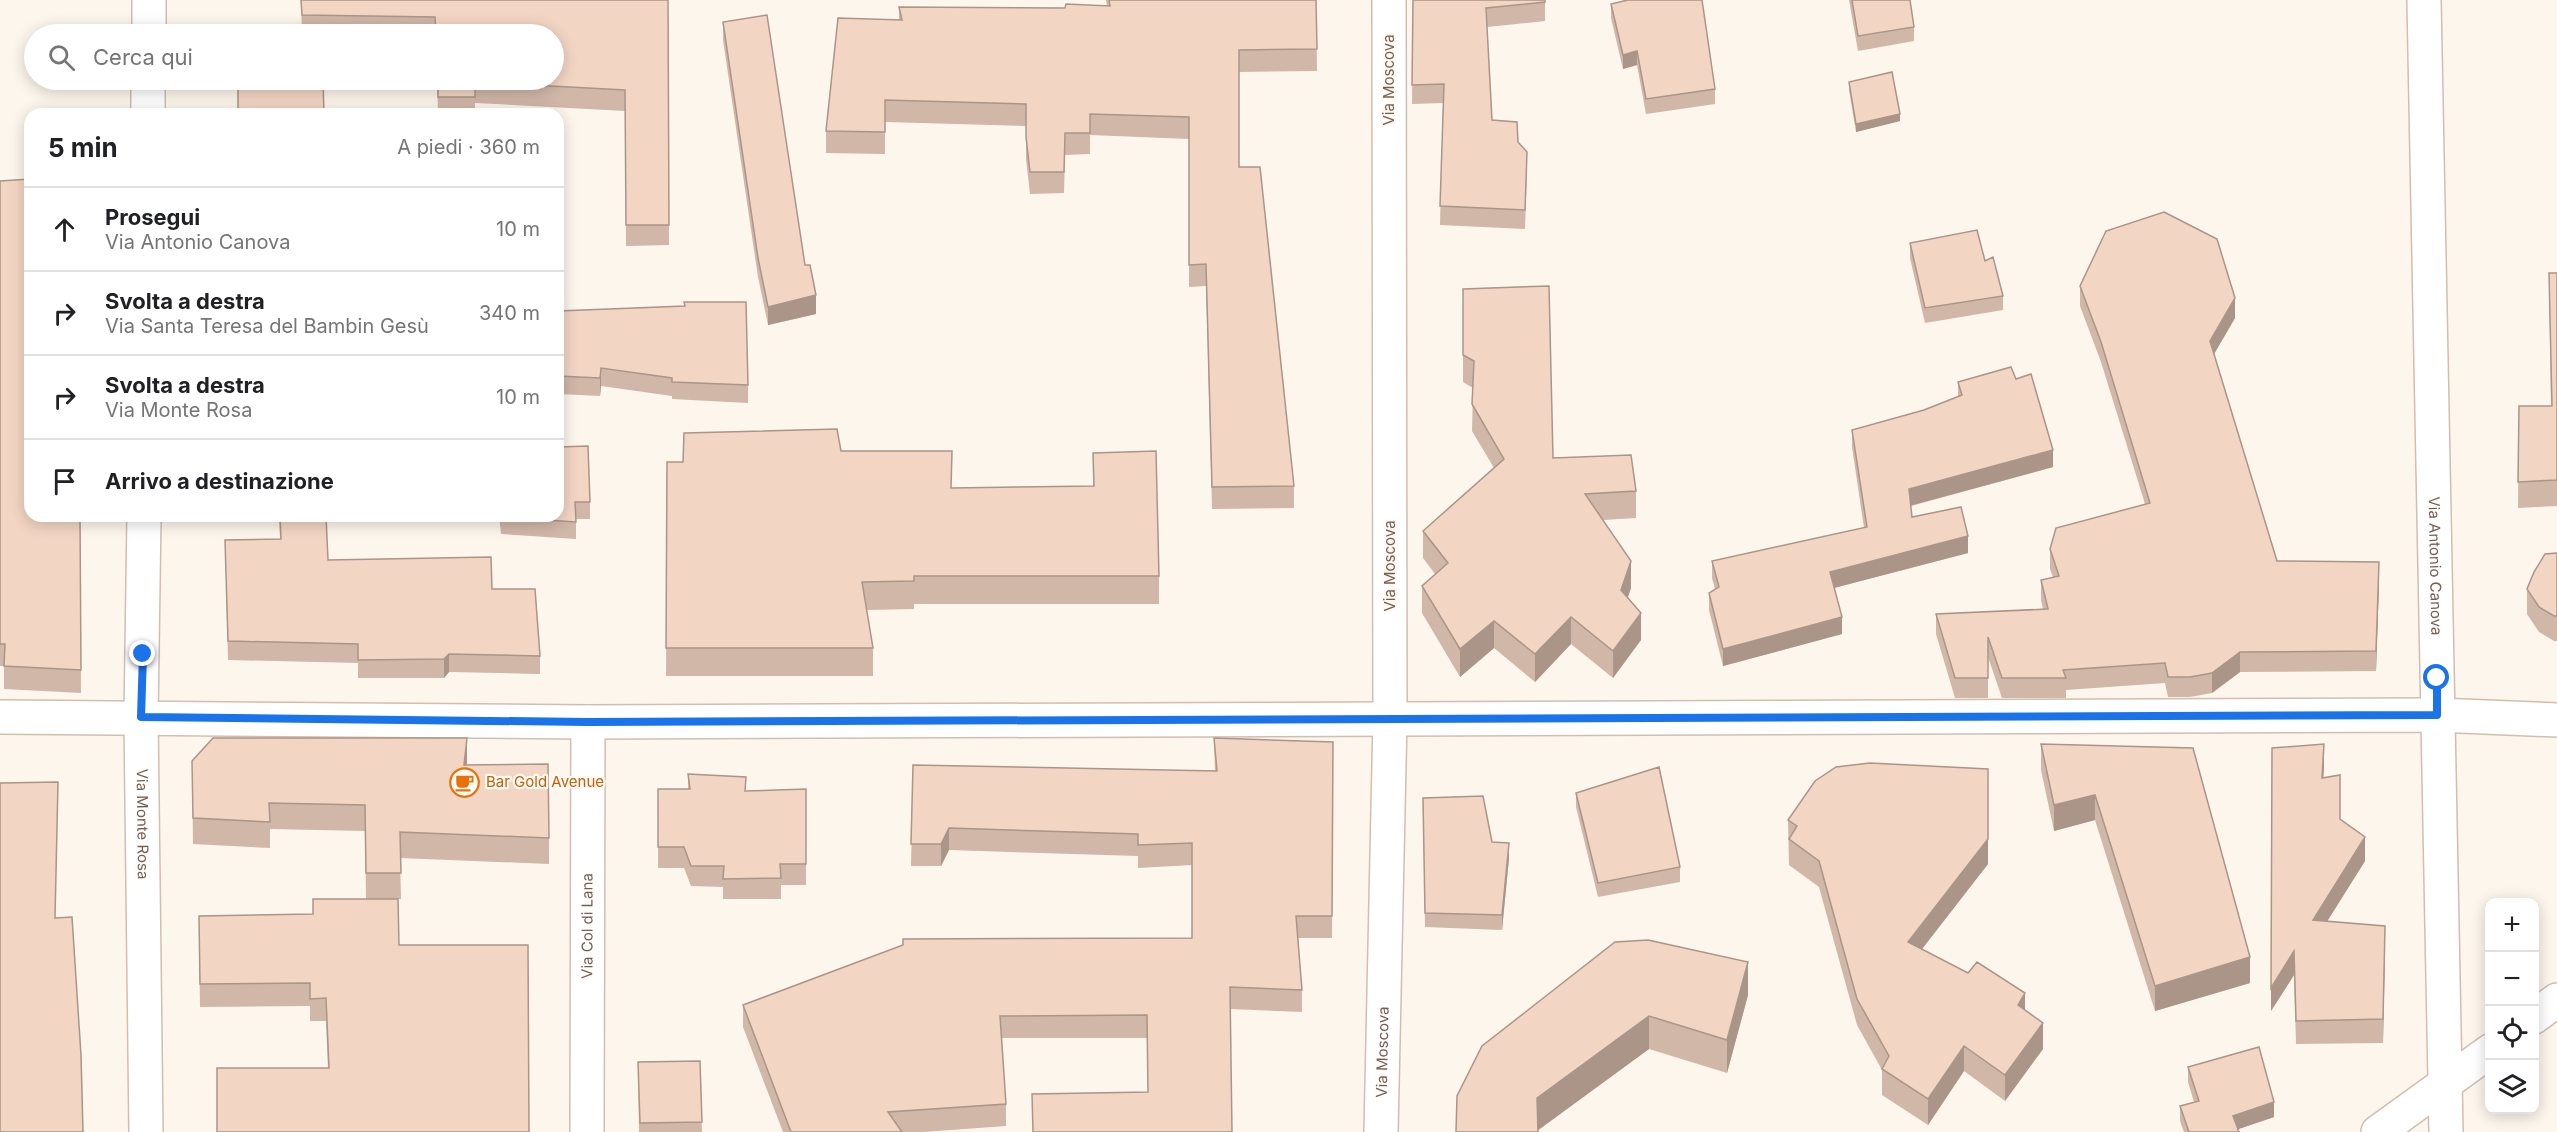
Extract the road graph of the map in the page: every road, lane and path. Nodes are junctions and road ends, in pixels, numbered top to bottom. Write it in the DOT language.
graph roads {
  1 [pos="149,0"];
  2 [pos="1389,0"];
  3 [pos="2424,0"];
  4 [pos="149,24"];
  5 [pos="148,90"];
  6 [pos="148,108"];
  7 [pos="144,522"];
  8 [pos="2437,715"];
  9 [pos="0,717"];
  10 [pos="141,717"];
  11 [pos="1390,718"];
  12 [pos="2557,720"];
  13 [pos="588,722"];
  14 [pos="2557,1000"];
  15 [pos="2539,1014"];
  16 [pos="2485,1055"];
  17 [pos="2446,1083"];
  18 [pos="146,1132"];
  19 [pos="587,1132"];
  20 [pos="1381,1132"];
  21 [pos="2378,1132"];
  22 [pos="2446,1132"];
  1 -- 4 [label="street"];
  2 -- 11 [label="street, Via Moscova"];
  3 -- 8 [label="street, Via Antonio Canova"];
  5 -- 6 [label="street"];
  7 -- 10 [label="street, Via Monte Rosa"];
  8 -- 11 [label="street"];
  8 -- 12 [label="street"];
  8 -- 17 [label="street, Via Antonio Canova"];
  9 -- 10 [label="street"];
  10 -- 13 [label="street"];
  10 -- 18 [label="street, Via Monte Rosa"];
  11 -- 13 [label="street"];
  11 -- 20 [label="street, Via Moscova"];
  13 -- 19 [label="street, Via Col di Lana"];
  14 -- 15 [label="street"];
  16 -- 17 [label="street"];
  17 -- 21 [label="street"];
  17 -- 22 [label="street, Via Antonio Canova"];
}
